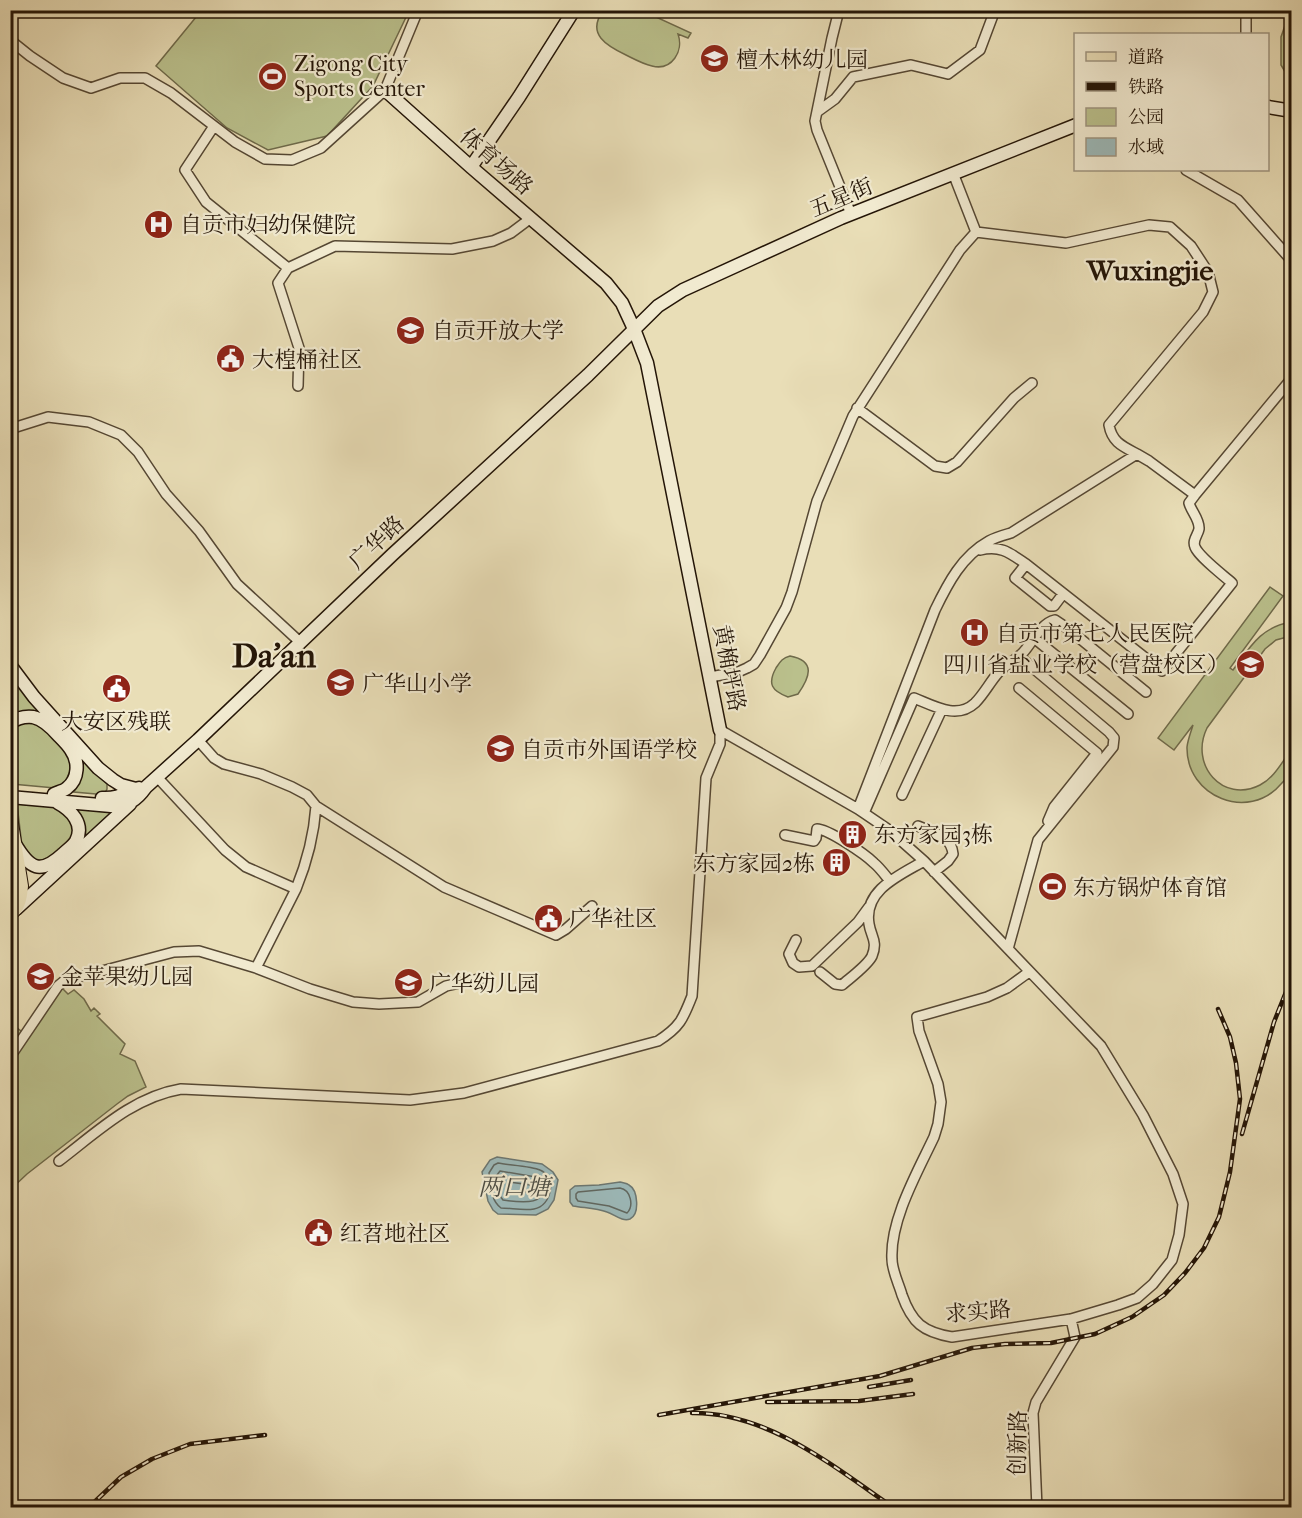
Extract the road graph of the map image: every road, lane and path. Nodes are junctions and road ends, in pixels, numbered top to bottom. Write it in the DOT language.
graph roads {
  1 [pos="417,10"];
  2 [pos="574,10"];
  3 [pos="839,10"];
  4 [pos="995,10"];
  5 [pos="1246,10"];
  6 [pos="1246,33"];
  7 [pos="10,40"];
  8 [pos="385,90"];
  9 [pos="1269,107"];
  10 [pos="1292,111"];
  11 [pos="817,112"];
  12 [pos="214,126"];
  13 [pos="1074,126"];
  14 [pos="471,167"];
  15 [pos="1188,171"];
  16 [pos="953,173"];
  17 [pos="851,214"];
  18 [pos="531,218"];
  19 [pos="976,232"];
  20 [pos="1292,261"];
  21 [pos="288,268"];
  22 [pos="634,328"];
  23 [pos="1292,378"];
  24 [pos="1032,383"];
  25 [pos="298,386"];
  26 [pos="857,408"];
  27 [pos="10,429"];
  28 [pos="1137,454"];
  29 [pos="1195,495"];
  30 [pos="974,551"];
  31 [pos="1026,564"];
  32 [pos="1063,594"];
  33 [pos="1034,638"];
  34 [pos="301,643"];
  35 [pos="1020,657"];
  36 [pos="10,665"];
  37 [pos="710,677"];
  38 [pos="1018,688"];
  39 [pos="1146,692"];
  40 [pos="942,709"];
  41 [pos="1128,714"];
  42 [pos="10,723"];
  43 [pos="720,730"];
  44 [pos="198,740"];
  45 [pos="158,778"];
  46 [pos="141,788"];
  47 [pos="10,790"];
  48 [pos="902,795"];
  49 [pos="10,797"];
  50 [pos="54,797"];
  51 [pos="132,802"];
  52 [pos="316,806"];
  53 [pos="861,811"];
  54 [pos="10,816"];
  55 [pos="918,826"];
  56 [pos="1044,831"];
  57 [pos="785,835"];
  58 [pos="14,842"];
  59 [pos="924,861"];
  60 [pos="934,872"];
  61 [pos="890,880"];
  62 [pos="10,883"];
  63 [pos="296,889"];
  64 [pos="10,890"];
  65 [pos="870,904"];
  66 [pos="592,906"];
  67 [pos="13,911"];
  68 [pos="796,940"];
  69 [pos="1008,949"];
  70 [pos="256,968"];
  71 [pos="820,972"];
  72 [pos="1029,972"];
  73 [pos="489,977"];
  74 [pos="10,1057"];
  75 [pos="59,1161"];
  76 [pos="1071,1318"];
  77 [pos="1036,1508"];
  1 -- 8 [label="street"];
  2 -- 14 [label="main road"];
  3 -- 11 [label="street"];
  4 -- 11 [label="street"];
  5 -- 6 [label="street"];
  7 -- 12 [label="street"];
  8 -- 12 [label="street"];
  8 -- 14 [label="main road, 体育场路"];
  9 -- 10 [label="main road"];
  11 -- 17 [label="street"];
  12 -- 21 [label="street"];
  13 -- 16 [label="main road, 五星街"];
  14 -- 18 [label="main road, 体育场路"];
  15 -- 20 [label="street"];
  16 -- 17 [label="main road, 五星街"];
  16 -- 19 [label="street"];
  17 -- 22 [label="main road, 五星街"];
  18 -- 21 [label="street"];
  18 -- 22 [label="main road, 体育场路"];
  19 -- 26 [label="street"];
  19 -- 28 [label="street"];
  21 -- 25 [label="street"];
  22 -- 34 [label="main road, 广华路"];
  22 -- 37 [label="main road, 黄桷坪路"];
  23 -- 29 [label="street"];
  24 -- 26 [label="street"];
  26 -- 37 [label="street"];
  27 -- 34 [label="street"];
  28 -- 29 [label="street"];
  28 -- 30 [label="street"];
  29 -- 32 [label="street"];
  30 -- 31 [label="street"];
  30 -- 53 [label="street"];
  31 -- 32 [label="street"];
  31 -- 32 [label="street"];
  33 -- 35 [label="street"];
  33 -- 39 [label="street"];
  33 -- 41 [label="street"];
  34 -- 44 [label="main road, 广华路"];
  35 -- 40 [label="street"];
  35 -- 56 [label="street"];
  36 -- 46 [label="main road"];
  37 -- 43 [label="main road, 黄桷坪路"];
  38 -- 56 [label="street"];
  40 -- 48 [label="street"];
  40 -- 53 [label="street"];
  42 -- 50 [label="main road"];
  43 -- 53 [label="street, 黄桷坪路"];
  43 -- 75 [label="street"];
  44 -- 45 [label="main road, 广华路"];
  44 -- 52 [label="street"];
  45 -- 46 [label="main road, 广华路"];
  45 -- 63 [label="street"];
  46 -- 50 [label="main road"];
  46 -- 51 [label="main road"];
  47 -- 50 [label="main road"];
  49 -- 50 [label="main road"];
  50 -- 51 [label="main road"];
  50 -- 58 [label="main road"];
  51 -- 67 [label="main road"];
  52 -- 63 [label="street"];
  52 -- 66 [label="street"];
  53 -- 59 [label="street, 黄桷坪路"];
  54 -- 58 [label="main road"];
  55 -- 60 [label="street"];
  56 -- 69 [label="street"];
  57 -- 61 [label="street"];
  58 -- 67 [label="main road"];
  59 -- 60 [label="street, 黄桷坪路"];
  59 -- 61 [label="street"];
  60 -- 69 [label="street, 黄桷坪路"];
  61 -- 65 [label="street"];
  62 -- 64 [label="main road"];
  63 -- 70 [label="street"];
  65 -- 68 [label="street"];
  65 -- 71 [label="street"];
  69 -- 72 [label="street, 黄桷坪路"];
  70 -- 73 [label="street"];
  70 -- 74 [label="street"];
  72 -- 76 [label="street, 求实路"];
  72 -- 76 [label="street, 求实路"];
  76 -- 77 [label="street, 创新路"];
}
